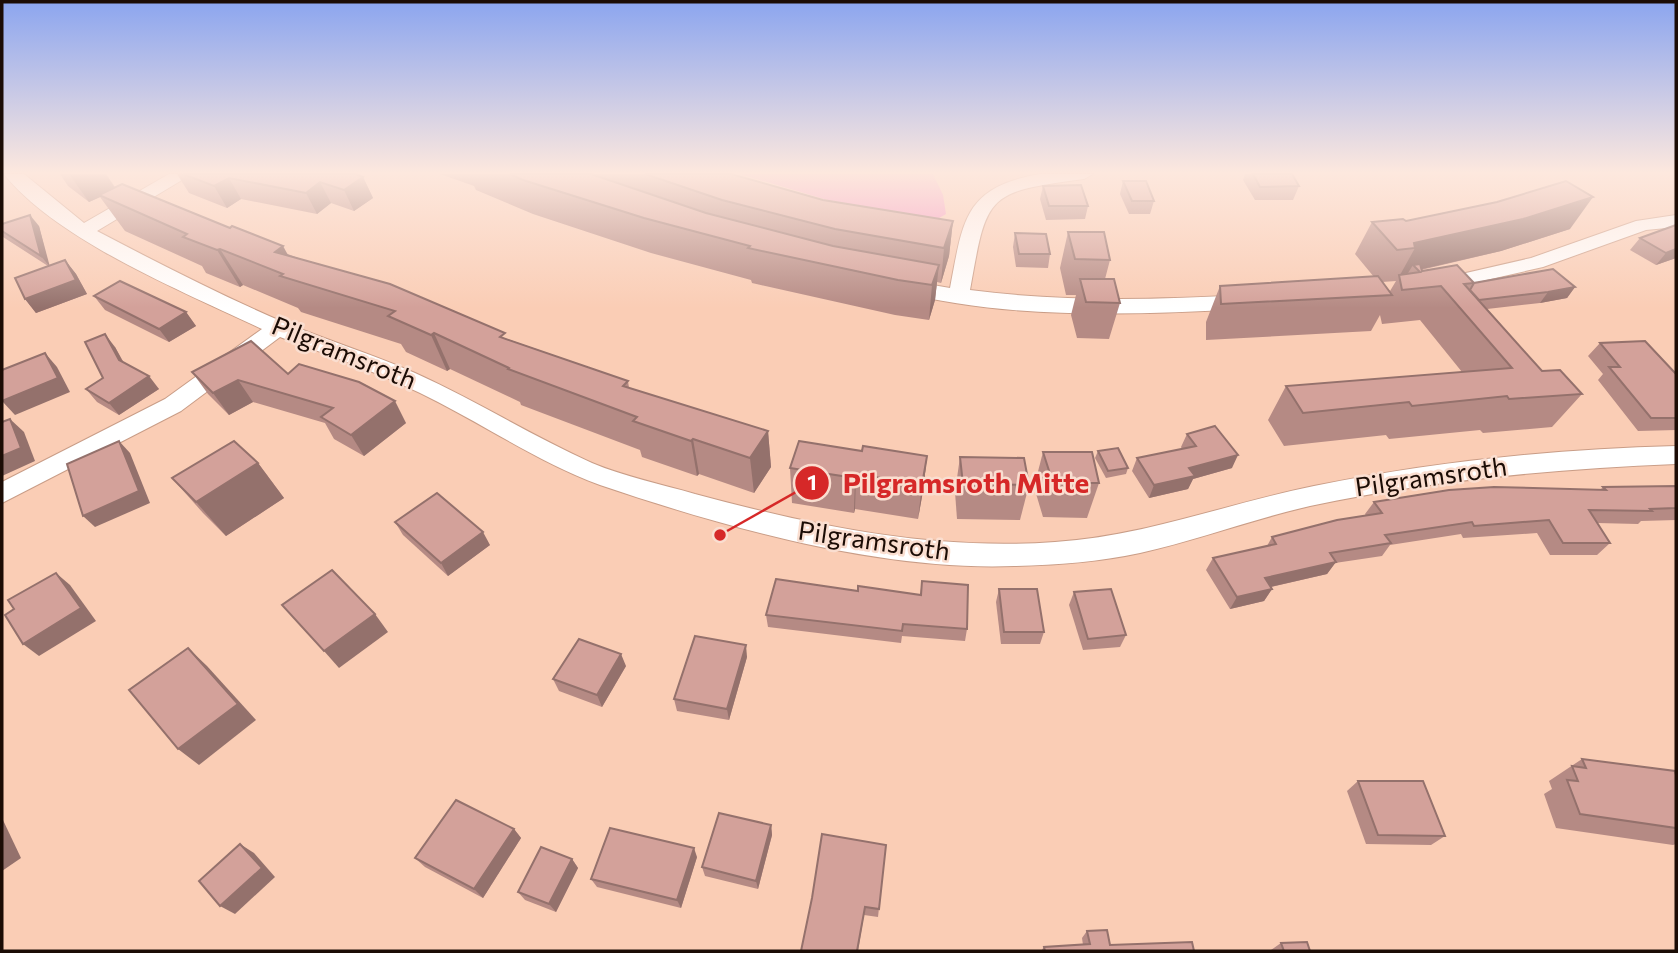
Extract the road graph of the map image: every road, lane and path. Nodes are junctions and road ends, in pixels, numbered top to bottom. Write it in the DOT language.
graph roads {
  1 [pos="66,218"];
  2 [pos="105,218"];
  3 [pos="976,218"];
  4 [pos="1676,221"];
  5 [pos="83,231"];
  6 [pos="886,283"];
  7 [pos="1415,289"];
  8 [pos="959,295"];
  9 [pos="1262,300"];
  10 [pos="278,328"];
  11 [pos="1676,455"];
  12 [pos="2,494"];
  1 -- 5 [label="street, Pilgramsroth"];
  2 -- 5 [label="street"];
  3 -- 8 [label="street"];
  4 -- 7 [label="street"];
  5 -- 10 [label="street, Pilgramsroth"];
  6 -- 8 [label="street"];
  8 -- 9 [label="street"];
  10 -- 11 [label="street, Pilgramsroth"];
  10 -- 12 [label="street"];
}
